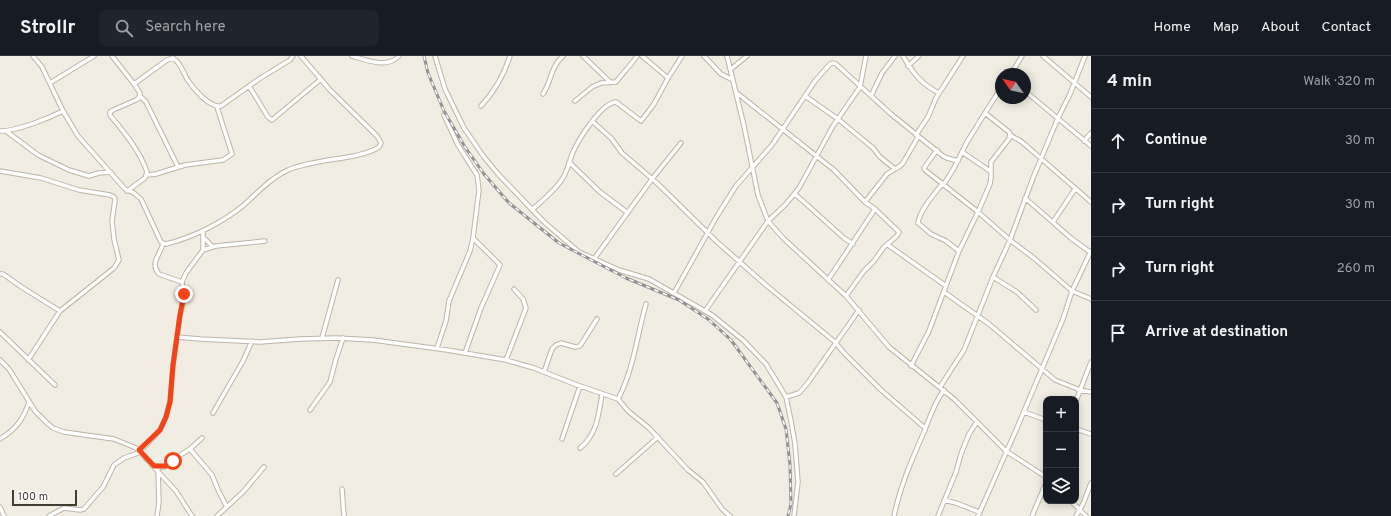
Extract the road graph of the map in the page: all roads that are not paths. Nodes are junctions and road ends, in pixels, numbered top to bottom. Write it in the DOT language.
graph roads {
  1 [pos="33,56"];
  2 [pos="94,56"];
  3 [pos="112,56"];
  4 [pos="293,56"];
  5 [pos="301,56"];
  6 [pos="352,56"];
  7 [pos="399,56"];
  8 [pos="435,56"];
  9 [pos="510,56"];
  10 [pos="563,56"];
  11 [pos="583,56"];
  12 [pos="637,56"];
  13 [pos="642,56"];
  14 [pos="682,56"];
  15 [pos="704,56"];
  16 [pos="727,56"];
  17 [pos="747,56"];
  18 [pos="866,56"];
  19 [pos="895,56"];
  20 [pos="903,56"];
  21 [pos="919,56"];
  22 [pos="962,56"];
  23 [pos="1022,56"];
  24 [pos="1043,56"];
  25 [pos="1085,56"];
  26 [pos="908,66"];
  27 [pos="1015,68"];
  28 [pos="730,69"];
  29 [pos="668,78"];
  30 [pos="321,79"];
  31 [pos="733,80"];
  32 [pos="610,82"];
  33 [pos="50,83"];
  34 [pos="1074,83"];
  35 [pos="134,84"];
  36 [pos="249,86"];
  37 [pos="860,87"];
  38 [pos="737,93"];
  39 [pos="543,94"];
  40 [pos="939,94"];
  41 [pos="140,96"];
  42 [pos="805,96"];
  43 [pos="871,96"];
  44 [pos="1031,96"];
  45 [pos="995,97"];
  46 [pos="1091,97"];
  47 [pos="575,101"];
  48 [pos="481,106"];
  49 [pos="217,107"];
  50 [pos="63,111"];
  51 [pos="985,113"];
  52 [pos="444,115"];
  53 [pos="1058,118"];
  54 [pos="838,119"];
  55 [pos="592,122"];
  56 [pos="782,129"];
  57 [pos="0,130"];
  58 [pos="6,131"];
  59 [pos="1091,133"];
  60 [pos="1010,135"];
  61 [pos="917,136"];
  62 [pos="1084,141"];
  63 [pos="681,143"];
  64 [pos="1091,146"];
  65 [pos="937,150"];
  66 [pos="962,152"];
  67 [pos="816,156"];
  68 [pos="1042,158"];
  69 [pos="958,161"];
  70 [pos="569,162"];
  71 [pos="178,167"];
  72 [pos="752,168"];
  73 [pos="895,169"];
  74 [pos="0,171"];
  75 [pos="990,171"];
  76 [pos="111,172"];
  77 [pos="147,175"];
  78 [pos="652,179"];
  79 [pos="943,184"];
  80 [pos="1075,189"];
  81 [pos="127,191"];
  82 [pos="795,194"];
  83 [pos="1025,198"];
  84 [pos="865,202"];
  85 [pos="1091,202"];
  86 [pos="875,209"];
  87 [pos="532,210"];
  88 [pos="628,212"];
  89 [pos="978,212"];
  90 [pos="768,221"];
  91 [pos="1053,222"];
  92 [pos="203,230"];
  93 [pos="708,232"];
  94 [pos="204,238"];
  95 [pos="473,238"];
  96 [pos="1010,240"];
  97 [pos="265,241"];
  98 [pos="163,243"];
  99 [pos="853,244"];
  100 [pos="888,244"];
  101 [pos="213,247"];
  102 [pos="202,250"];
  103 [pos="959,251"];
  104 [pos="1091,251"];
  105 [pos="594,258"];
  106 [pos="740,261"];
  107 [pos="0,274"];
  108 [pos="993,277"];
  109 [pos="338,280"];
  110 [pos="828,280"];
  111 [pos="182,282"];
  112 [pos="946,286"];
  113 [pos="514,289"];
  114 [pos="1072,291"];
  115 [pos="944,292"];
  116 [pos="674,293"];
  117 [pos="846,296"];
  118 [pos="1091,299"];
  119 [pos="646,304"];
  120 [pos="859,310"];
  121 [pos="1036,310"];
  122 [pos="60,311"];
  123 [pos="705,311"];
  124 [pos="978,316"];
  125 [pos="597,319"];
  126 [pos="0,332"];
  127 [pos="177,337"];
  128 [pos="322,338"];
  129 [pos="343,338"];
  130 [pos="252,341"];
  131 [pos="836,342"];
  132 [pos="437,348"];
  133 [pos="465,353"];
  134 [pos="0,360"];
  135 [pos="28,360"];
  136 [pos="506,360"];
  137 [pos="1091,362"];
  138 [pos="911,366"];
  139 [pos="1042,369"];
  140 [pos="544,372"];
  141 [pos="55,386"];
  142 [pos="580,386"];
  143 [pos="942,389"];
  144 [pos="1080,390"];
  145 [pos="1091,392"];
  146 [pos="602,394"];
  147 [pos="1078,396"];
  148 [pos="786,397"];
  149 [pos="618,399"];
  150 [pos="29,402"];
  151 [pos="310,410"];
  152 [pos="1024,412"];
  153 [pos="213,413"];
  154 [pos="1043,419"];
  155 [pos="977,422"];
  156 [pos="925,428"];
  157 [pos="1079,430"];
  158 [pos="1091,434"];
  159 [pos="658,437"];
  160 [pos="202,438"];
  161 [pos="0,439"];
  162 [pos="562,439"];
  163 [pos="580,448"];
  164 [pos="190,449"];
  165 [pos="140,451"];
  166 [pos="1006,451"];
  167 [pos="154,466"];
  168 [pos="264,467"];
  169 [pos="158,470"];
  170 [pos="616,474"];
  171 [pos="1043,475"];
  172 [pos="1091,483"];
  173 [pos="342,489"];
  174 [pos="1043,490"];
  175 [pos="944,500"];
  176 [pos="1074,504"];
  177 [pos="0,506"];
  178 [pos="227,507"];
  179 [pos="1079,510"];
  180 [pos="978,514"];
  181 [pos="4,516"];
  182 [pos="49,516"];
  183 [pos="158,516"];
  184 [pos="192,516"];
  185 [pos="217,516"];
  186 [pos="344,516"];
  187 [pos="730,516"];
  188 [pos="794,516"];
  189 [pos="894,516"];
  190 [pos="938,516"];
  191 [pos="1032,516"];
  192 [pos="1076,516"];
  193 [pos="1086,516"];
  1 -- 33 [label="street"];
  2 -- 33 [label="street"];
  3 -- 35 [label="street"];
  4 -- 36 [label="street"];
  5 -- 30 [label="street"];
  6 -- 7 [label="street"];
  8 -- 87 [label="street"];
  9 -- 48 [label="street"];
  10 -- 39 [label="street"];
  11 -- 32 [label="street"];
  12 -- 32 [label="street"];
  13 -- 29 [label="street"];
  14 -- 29 [label="street"];
  15 -- 31 [label="street"];
  16 -- 28 [label="street"];
  17 -- 28 [label="street"];
  18 -- 37 [label="street"];
  19 -- 43 [label="street"];
  20 -- 26 [label="street"];
  21 -- 26 [label="street"];
  22 -- 40 [label="street"];
  23 -- 27 [label="street"];
  24 -- 34 [label="street"];
  25 -- 34 [label="street"];
  26 -- 40 [label="street"];
  28 -- 31 [label="street"];
  29 -- 55 [label="street"];
  30 -- 36 [label="street"];
  30 -- 92 [label="street"];
  31 -- 38 [label="street"];
  32 -- 47 [label="street"];
  33 -- 50 [label="street"];
  34 -- 46 [label="street"];
  34 -- 53 [label="street"];
  35 -- 41 [label="street"];
  35 -- 49 [label="street"];
  36 -- 49 [label="street"];
  37 -- 42 [label="street"];
  37 -- 43 [label="street"];
  37 -- 54 [label="street"];
  38 -- 56 [label="street"];
  38 -- 72 [label="street"];
  40 -- 61 [label="street"];
  41 -- 71 [label="street"];
  41 -- 77 [label="street"];
  42 -- 54 [label="street"];
  42 -- 56 [label="street"];
  43 -- 61 [label="street"];
  44 -- 53 [label="street"];
  45 -- 51 [label="street"];
  49 -- 71 [label="street"];
  50 -- 58 [label="street"];
  50 -- 76 [label="street"];
  51 -- 60 [label="street"];
  51 -- 66 [label="street"];
  52 -- 95 [label="street"];
  53 -- 62 [label="street"];
  53 -- 68 [label="street"];
  54 -- 67 [label="street"];
  54 -- 73 [label="street"];
  55 -- 70 [label="street"];
  55 -- 78 [label="street"];
  56 -- 67 [label="street"];
  56 -- 72 [label="street"];
  57 -- 58 [label="street"];
  58 -- 76 [label="street"];
  59 -- 62 [label="street"];
  60 -- 68 [label="street"];
  60 -- 75 [label="street"];
  61 -- 65 [label="street"];
  61 -- 73 [label="street"];
  62 -- 64 [label="street"];
  63 -- 78 [label="street"];
  65 -- 69 [label="street"];
  65 -- 79 [label="street"];
  66 -- 69 [label="street"];
  66 -- 75 [label="street"];
  67 -- 82 [label="street"];
  67 -- 84 [label="street"];
  68 -- 80 [label="street"];
  68 -- 83 [label="street"];
  69 -- 79 [label="street"];
  70 -- 87 [label="street"];
  70 -- 88 [label="street"];
  71 -- 77 [label="street"];
  72 -- 90 [label="street"];
  72 -- 93 [label="street"];
  73 -- 84 [label="street"];
  74 -- 122 [label="street"];
  75 -- 89 [label="street"];
  76 -- 81 [label="street"];
  77 -- 81 [label="street"];
  78 -- 88 [label="street"];
  78 -- 93 [label="street"];
  79 -- 89 [label="street"];
  79 -- 103 [label="street"];
  80 -- 85 [label="street"];
  80 -- 91 [label="street"];
  81 -- 98 [label="street"];
  82 -- 90 [label="street"];
  82 -- 99 [label="street"];
  83 -- 91 [label="street"];
  83 -- 96 [label="street"];
  84 -- 86 [label="street"];
  86 -- 99 [label="street"];
  86 -- 100 [label="street"];
  87 -- 105 [label="street"];
  88 -- 105 [label="street"];
  89 -- 96 [label="street"];
  89 -- 103 [label="street"];
  90 -- 106 [label="street"];
  90 -- 110 [label="street"];
  91 -- 104 [label="street"];
  92 -- 94 [label="street"];
  92 -- 98 [label="street"];
  93 -- 106 [label="street"];
  93 -- 116 [label="street"];
  94 -- 101 [label="street"];
  94 -- 102 [label="street"];
  95 -- 132 [label="street"];
  95 -- 133 [label="street"];
  96 -- 108 [label="street"];
  96 -- 114 [label="street"];
  97 -- 101 [label="street"];
  98 -- 111 [label="street"];
  99 -- 110 [label="street"];
  100 -- 112 [label="street"];
  100 -- 117 [label="street"];
  101 -- 102 [label="street"];
  102 -- 111 [label="street"];
  103 -- 112 [label="street"];
  104 -- 114 [label="street"];
  105 -- 116 [label="street"];
  106 -- 123 [label="street"];
  106 -- 131 [label="street"];
  107 -- 122 [label="street"];
  108 -- 121 [label="street"];
  108 -- 124 [label="street"];
  109 -- 128 [label="street"];
  110 -- 117 [label="street"];
  111 -- 127 [label="street"];
  112 -- 115 [label="street"];
  113 -- 136 [label="street"];
  114 -- 118 [label="street"];
  114 -- 139 [label="street"];
  115 -- 124 [label="street"];
  115 -- 138 [label="street"];
  116 -- 123 [label="street"];
  117 -- 120 [label="street"];
  119 -- 149 [label="street"];
  120 -- 131 [label="street"];
  120 -- 138 [label="street"];
  122 -- 135 [label="street"];
  123 -- 148 [label="street"];
  124 -- 139 [label="street"];
  124 -- 143 [label="street"];
  125 -- 140 [label="street"];
  126 -- 135 [label="street"];
  127 -- 130 [label="street"];
  127 -- 165 [label="street"];
  128 -- 129 [label="street"];
  128 -- 130 [label="street"];
  129 -- 132 [label="street"];
  129 -- 151 [label="street"];
  130 -- 153 [label="street"];
  131 -- 148 [label="street"];
  131 -- 156 [label="street"];
  132 -- 133 [label="street"];
  133 -- 136 [label="street"];
  134 -- 150 [label="street"];
  135 -- 141 [label="street"];
  136 -- 140 [label="street"];
  137 -- 144 [label="street"];
  138 -- 143 [label="street"];
  139 -- 144 [label="street"];
  139 -- 152 [label="street"];
  140 -- 142 [label="street"];
  142 -- 146 [label="street"];
  142 -- 162 [label="street"];
  143 -- 155 [label="street"];
  143 -- 156 [label="street"];
  144 -- 145 [label="street"];
  144 -- 147 [label="street"];
  146 -- 149 [label="street"];
  146 -- 163 [label="street"];
  148 -- 188 [label="street"];
  149 -- 159 [label="street"];
  150 -- 161 [label="street"];
  150 -- 165 [label="street"];
  152 -- 154 [label="street"];
  152 -- 166 [label="street"];
  155 -- 166 [label="street"];
  155 -- 175 [label="street"];
  156 -- 189 [label="street"];
  157 -- 158 [label="street"];
  159 -- 170 [label="street"];
  159 -- 187 [label="street"];
  160 -- 164 [label="street"];
  164 -- 167 [label="street"];
  164 -- 178 [label="street"];
  165 -- 167 [label="street"];
  165 -- 182 [label="street"];
  166 -- 171 [label="street"];
  166 -- 180 [label="street"];
  167 -- 169 [label="street"];
  168 -- 178 [label="street"];
  169 -- 183 [label="street"];
  169 -- 184 [label="street"];
  172 -- 179 [label="street"];
  173 -- 186 [label="street"];
  174 -- 191 [label="street"];
  175 -- 180 [label="street"];
  175 -- 190 [label="street"];
  176 -- 179 [label="street"];
  177 -- 181 [label="street"];
  178 -- 185 [label="street"];
  179 -- 192 [label="street"];
  179 -- 193 [label="street"];
}
